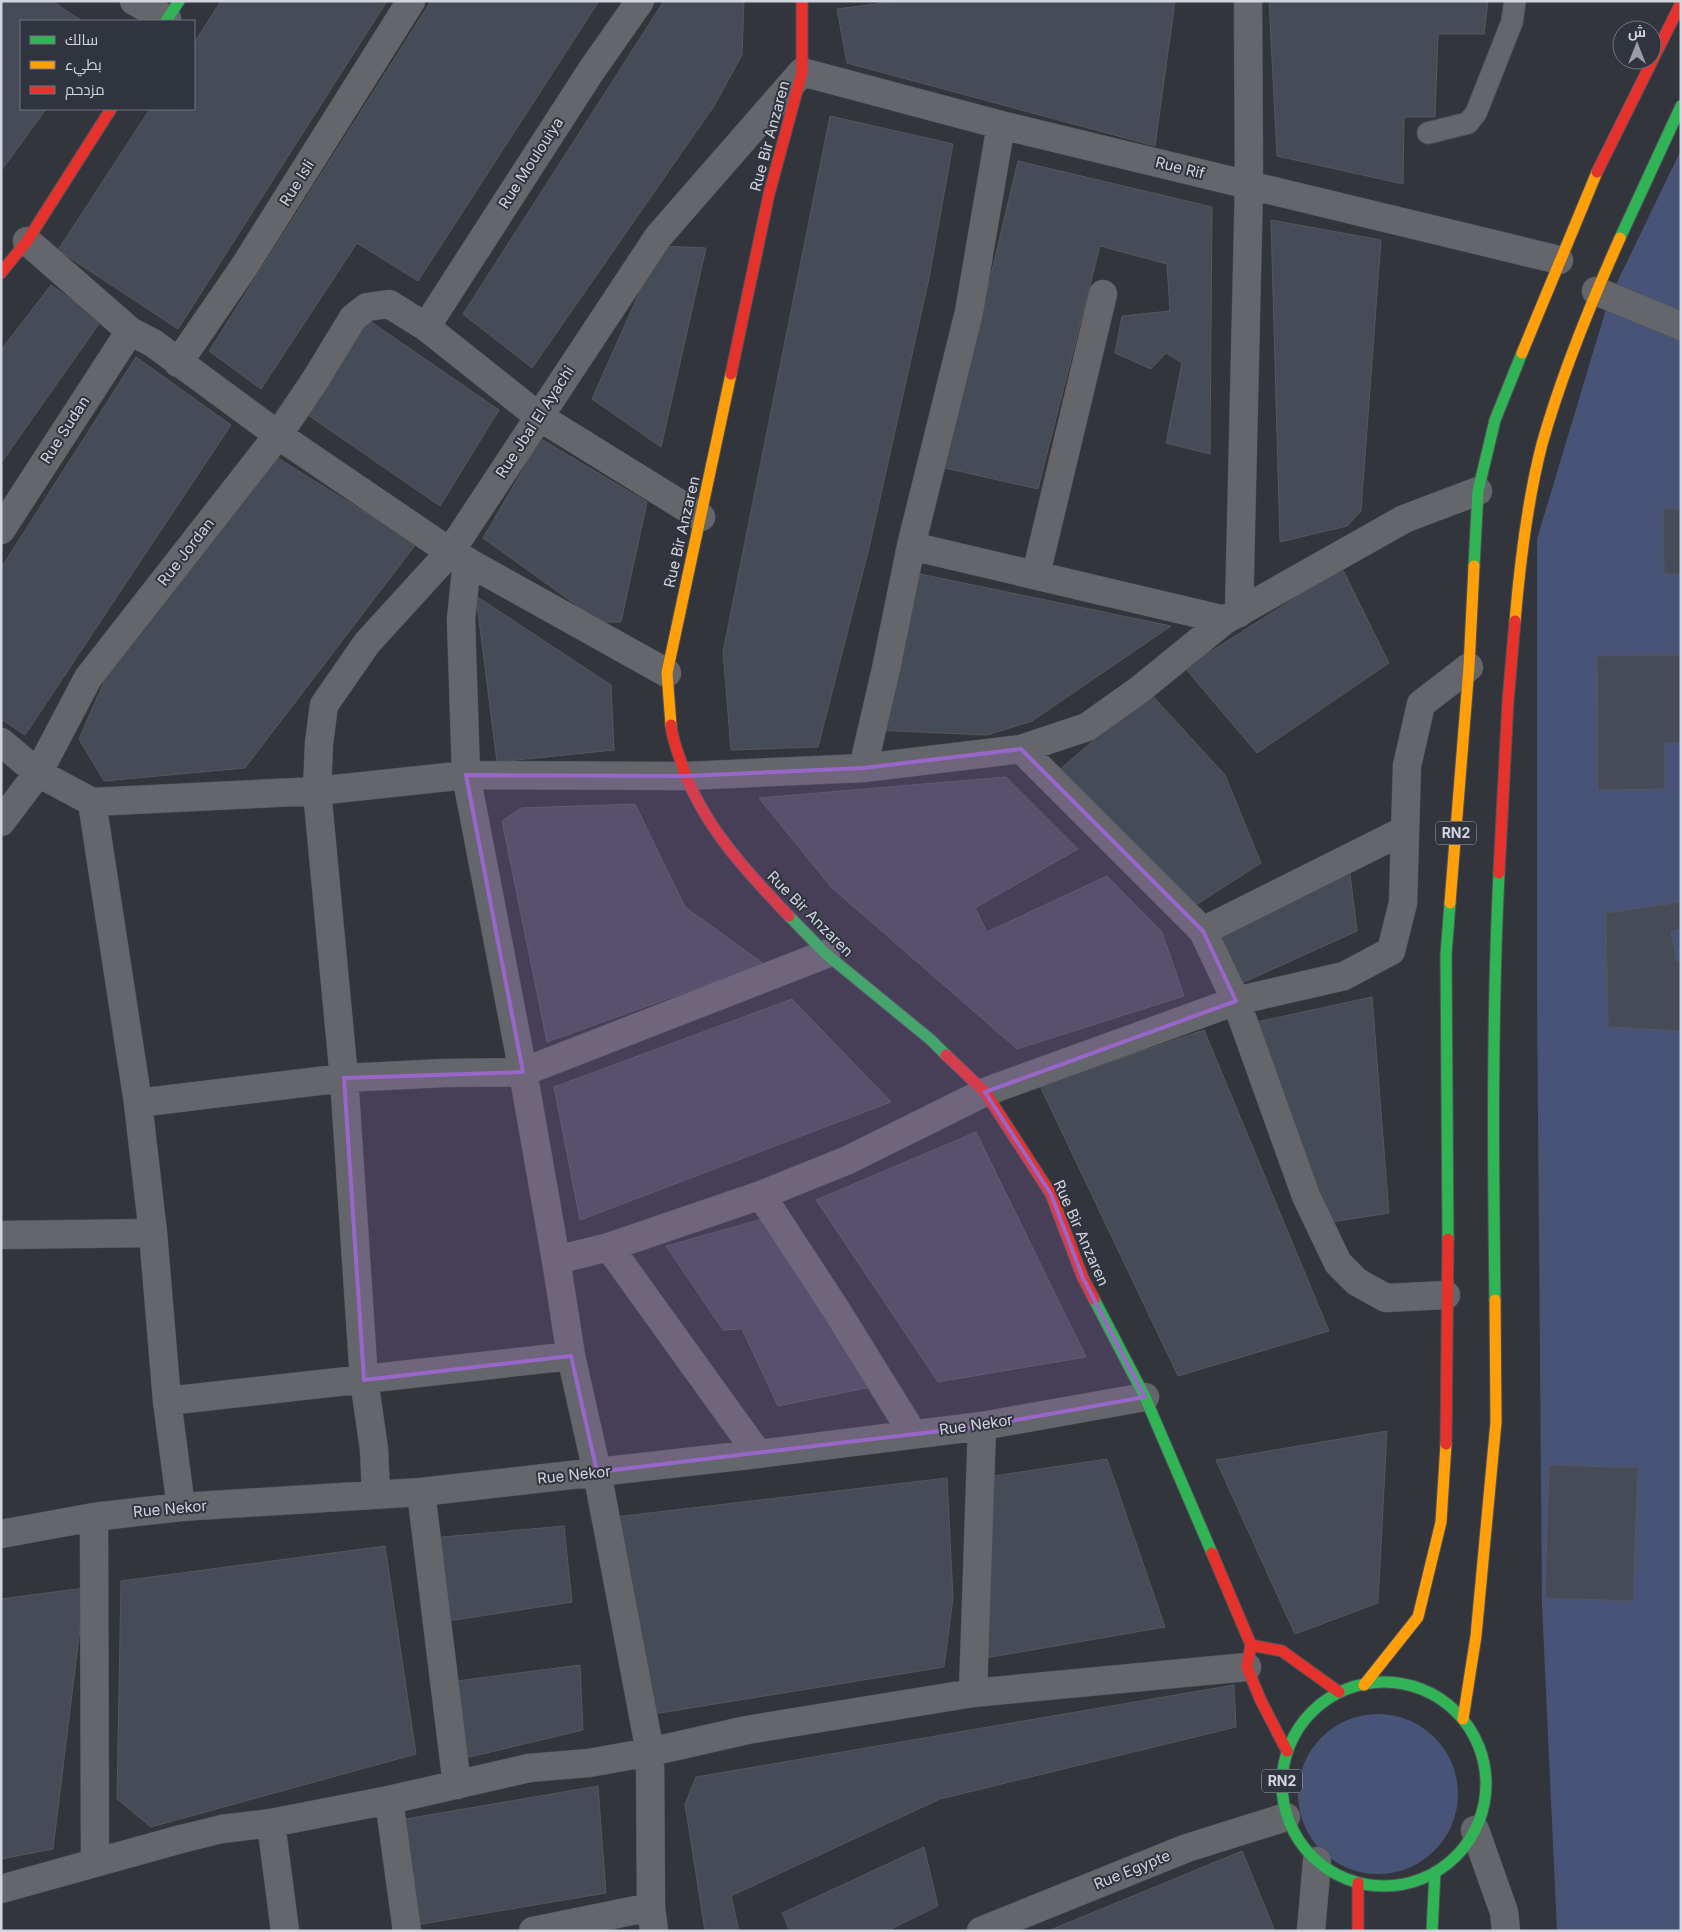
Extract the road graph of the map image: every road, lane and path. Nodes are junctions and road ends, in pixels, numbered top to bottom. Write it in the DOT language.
graph roads {
  1 [pos="134,1"];
  2 [pos="411,1"];
  3 [pos="640,1"];
  4 [pos="802,1"];
  5 [pos="1248,1"];
  6 [pos="1515,1"];
  7 [pos="1681,3"];
  8 [pos="170,14"];
  9 [pos="802,72"];
  10 [pos="1681,106"];
  11 [pos="109,110"];
  12 [pos="1001,124"];
  13 [pos="1428,133"];
  14 [pos="1249,185"];
  15 [pos="27,241"];
  16 [pos="1559,260"];
  17 [pos="1,273"];
  18 [pos="1596,290"];
  19 [pos="1103,294"];
  20 [pos="1681,326"];
  21 [pos="426,328"];
  22 [pos="130,331"];
  23 [pos="178,363"];
  24 [pos="538,416"];
  25 [pos="278,436"];
  26 [pos="1478,492"];
  27 [pos="702,516"];
  28 [pos="1,530"];
  29 [pos="912,546"];
  30 [pos="458,557"];
  31 [pos="1036,574"];
  32 [pos="1232,616"];
  33 [pos="1469,667"];
  34 [pos="667,673"];
  35 [pos="1,742"];
  36 [pos="1021,749"];
  37 [pos="863,768"];
  38 [pos="38,773"];
  39 [pos="466,775"];
  40 [pos="685,776"];
  41 [pos="317,791"];
  42 [pos="92,802"];
  43 [pos="1,822"];
  44 [pos="1405,830"];
  45 [pos="1203,931"];
  46 [pos="826,954"];
  47 [pos="1236,1001"];
  48 [pos="523,1072"];
  49 [pos="344,1078"];
  50 [pos="985,1092"];
  51 [pos="138,1103"];
  52 [pos="761,1195"];
  53 [pos="153,1233"];
  54 [pos="1,1235"];
  55 [pos="609,1247"];
  56 [pos="556,1260"];
  57 [pos="1446,1295"];
  58 [pos="571,1356"];
  59 [pos="364,1380"];
  60 [pos="1145,1397"];
  61 [pos="167,1401"];
  62 [pos="982,1426"];
  63 [pos="912,1434"];
  64 [pos="758,1454"];
  65 [pos="596,1472"];
  66 [pos="421,1492"];
  67 [pos="376,1494"];
  68 [pos="182,1507"];
  69 [pos="94,1516"];
  70 [pos="1,1534"];
  71 [pos="1249,1656"];
  72 [pos="1364,1684"];
  73 [pos="1339,1692"];
  74 [pos="973,1693"];
  75 [pos="1463,1720"];
  76 [pos="1287,1751"];
  77 [pos="650,1752"];
  78 [pos="458,1785"];
  79 [pos="389,1800"];
  80 [pos="1286,1817"];
  81 [pos="271,1823"];
  82 [pos="1475,1830"];
  83 [pos="1317,1861"];
  84 [pos="95,1862"];
  85 [pos="1435,1872"];
  86 [pos="1358,1883"];
  87 [pos="1,1889"];
  88 [pos="653,1919"];
  89 [pos="285,1931"];
  90 [pos="407,1931"];
  91 [pos="533,1931"];
  92 [pos="981,1931"];
  93 [pos="1311,1931"];
  94 [pos="1358,1931"];
  95 [pos="1432,1931"];
  96 [pos="1506,1931"];
  1 -- 8 [label="street"];
  2 -- 23 [label="street, Rue Isli"];
  3 -- 21 [label="street, Rue Moulouiya"];
  4 -- 9 [label="main road, Rue Bir Anzaren"];
  5 -- 14 [label="street"];
  6 -- 13 [label="lane"];
  7 -- 16 [label="main road, RN2"];
  9 -- 12 [label="street, Rue Rif"];
  9 -- 24 [label="street, Rue Jbal El Ayachi"];
  9 -- 27 [label="main road, Rue Bir Anzaren"];
  10 -- 18 [label="main road"];
  11 -- 15 [label="main road"];
  12 -- 14 [label="street, Rue Rif"];
  12 -- 29 [label="street"];
  14 -- 16 [label="street, Rue Rif"];
  14 -- 32 [label="street"];
  15 -- 17 [label="main road"];
  15 -- 22 [label="street"];
  16 -- 26 [label="main road, RN2"];
  18 -- 20 [label="street"];
  18 -- 75 [label="main road"];
  19 -- 31 [label="street"];
  21 -- 24 [label="street"];
  21 -- 25 [label="street, Rue Jordan"];
  22 -- 23 [label="street"];
  22 -- 28 [label="street, Rue Sudan"];
  23 -- 25 [label="street"];
  24 -- 27 [label="street"];
  24 -- 30 [label="street, Rue Jbal El Ayachi"];
  25 -- 30 [label="street"];
  25 -- 38 [label="street, Rue Jordan"];
  26 -- 32 [label="street"];
  26 -- 33 [label="main road, RN2"];
  27 -- 34 [label="main road, Rue Bir Anzaren"];
  29 -- 31 [label="street"];
  29 -- 37 [label="street"];
  30 -- 34 [label="street"];
  30 -- 39 [label="street"];
  30 -- 41 [label="street, Rue Jbal El Ayachi"];
  31 -- 32 [label="street"];
  32 -- 36 [label="street"];
  33 -- 44 [label="street"];
  33 -- 57 [label="main road, RN2"];
  34 -- 40 [label="main road, Rue Bir Anzaren"];
  35 -- 38 [label="street"];
  36 -- 37 [label="street"];
  36 -- 45 [label="street"];
  37 -- 40 [label="street"];
  38 -- 42 [label="street"];
  38 -- 43 [label="street, Rue Jordan"];
  39 -- 40 [label="street"];
  39 -- 41 [label="street"];
  39 -- 48 [label="street"];
  40 -- 46 [label="main road, Rue Bir Anzaren"];
  41 -- 42 [label="street"];
  41 -- 49 [label="street, Rue Jbal El Ayachi"];
  42 -- 51 [label="street"];
  44 -- 45 [label="street"];
  44 -- 47 [label="street"];
  45 -- 47 [label="street"];
  46 -- 48 [label="street"];
  46 -- 50 [label="main road, Rue Bir Anzaren"];
  47 -- 50 [label="street"];
  47 -- 57 [label="street"];
  48 -- 49 [label="street"];
  48 -- 56 [label="street"];
  49 -- 51 [label="street"];
  49 -- 59 [label="street, Rue Jbal El Ayachi"];
  50 -- 52 [label="street"];
  50 -- 60 [label="main road, Rue Bir Anzaren"];
  51 -- 53 [label="street"];
  52 -- 55 [label="street"];
  52 -- 63 [label="street"];
  53 -- 54 [label="street"];
  53 -- 61 [label="street"];
  55 -- 56 [label="street"];
  55 -- 64 [label="street"];
  56 -- 58 [label="street"];
  57 -- 72 [label="main road, RN2"];
  58 -- 59 [label="street"];
  58 -- 65 [label="street"];
  59 -- 61 [label="street"];
  59 -- 67 [label="street, Rue Jbal El Ayachi"];
  60 -- 62 [label="street, Rue Nekor"];
  60 -- 71 [label="main road, Rue Bir Anzaren"];
  61 -- 68 [label="street"];
  62 -- 63 [label="street, Rue Nekor"];
  62 -- 74 [label="street"];
  63 -- 64 [label="street, Rue Nekor"];
  64 -- 65 [label="street, Rue Nekor"];
  65 -- 66 [label="street, Rue Nekor"];
  65 -- 77 [label="street"];
  66 -- 67 [label="street, Rue Nekor"];
  66 -- 78 [label="street"];
  67 -- 68 [label="street, Rue Nekor"];
  68 -- 69 [label="street, Rue Nekor"];
  69 -- 70 [label="street, Rue Nekor"];
  69 -- 84 [label="street"];
  71 -- 73 [label="main road"];
  71 -- 74 [label="street"];
  71 -- 76 [label="main road, Rue Bir Anzaren"];
  72 -- 73 [label="main road, RN2"];
  72 -- 75 [label="main road, RN2"];
  73 -- 76 [label="main road, RN2"];
  74 -- 77 [label="street"];
  75 -- 82 [label="main road, RN2"];
  76 -- 80 [label="main road, RN2"];
  77 -- 78 [label="street"];
  77 -- 88 [label="street"];
  78 -- 79 [label="street"];
  79 -- 81 [label="street"];
  79 -- 90 [label="street"];
  80 -- 83 [label="main road, RN2"];
  80 -- 92 [label="street, Rue Egypte"];
  81 -- 84 [label="street"];
  81 -- 89 [label="street"];
  82 -- 85 [label="main road, RN2"];
  82 -- 96 [label="street"];
  83 -- 86 [label="main road, RN2"];
  83 -- 93 [label="street"];
  84 -- 87 [label="street"];
  85 -- 86 [label="main road, RN2"];
  85 -- 95 [label="main road"];
  86 -- 94 [label="main road"];
  88 -- 91 [label="street"];
}
